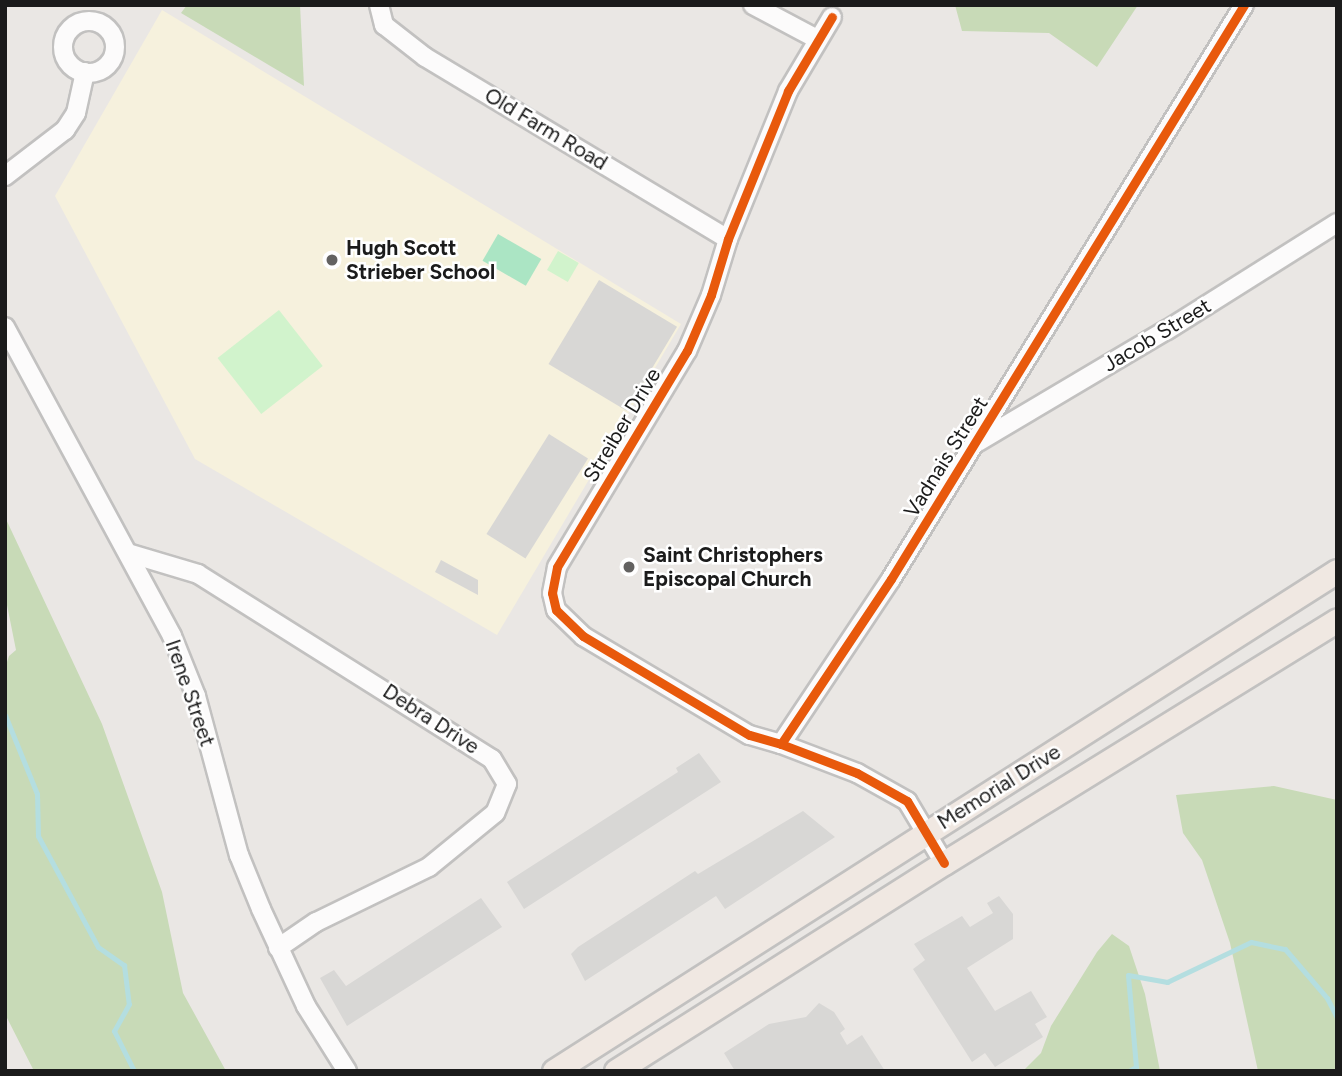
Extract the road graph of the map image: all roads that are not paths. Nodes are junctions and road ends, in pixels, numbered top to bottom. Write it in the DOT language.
graph roads {
  1 [pos="379,5"];
  2 [pos="753,5"];
  3 [pos="1244,5"];
  4 [pos="832,17"];
  5 [pos="817,39"];
  6 [pos="85,72"];
  7 [pos="5,176"];
  8 [pos="1337,223"];
  9 [pos="728,239"];
  10 [pos="5,327"];
  11 [pos="976,443"];
  12 [pos="128,553"];
  13 [pos="1337,571"];
  14 [pos="1337,620"];
  15 [pos="781,744"];
  16 [pos="925,833"];
  17 [pos="944,863"];
  18 [pos="278,948"];
  19 [pos="347,1071"];
  20 [pos="554,1071"];
  21 [pos="616,1071"];
  1 -- 9 [label="street, Old Farm Road"];
  2 -- 5 [label="street"];
  3 -- 11 [label="street, Vadnais Street"];
  4 -- 5 [label="street, Streiber Drive"];
  5 -- 9 [label="street, Streiber Drive"];
  6 -- 7 [label="street"];
  8 -- 11 [label="street, Jacob Street"];
  9 -- 15 [label="street, Streiber Drive"];
  10 -- 12 [label="street, Irene Street"];
  11 -- 15 [label="street, Vadnais Street"];
  12 -- 18 [label="street, Irene Street"];
  12 -- 18 [label="street, Debra Drive"];
  13 -- 16 [label="main road, Memorial Drive"];
  14 -- 17 [label="main road, Memorial Drive"];
  15 -- 16 [label="street"];
  16 -- 17 [label="street"];
  16 -- 20 [label="main road, Memorial Drive"];
  17 -- 21 [label="main road, Memorial Drive"];
  18 -- 19 [label="street, Irene Street"];
}
